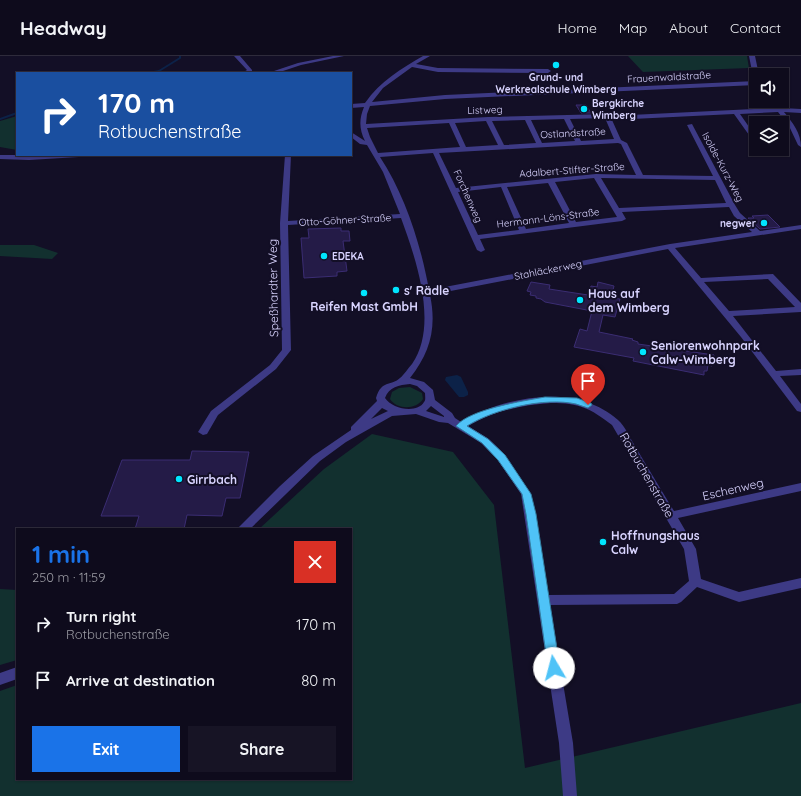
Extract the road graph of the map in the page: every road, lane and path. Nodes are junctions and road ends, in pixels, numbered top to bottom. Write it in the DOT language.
graph roads {
  1 [pos="237,56"];
  2 [pos="341,56"];
  3 [pos="427,56"];
  4 [pos="752,56"];
  5 [pos="411,65"];
  6 [pos="754,68"];
  7 [pos="548,71"];
  8 [pos="248,72"];
  9 [pos="274,72"];
  10 [pos="749,83"];
  11 [pos="367,105"];
  12 [pos="352,106"];
  13 [pos="781,110"];
  14 [pos="801,111"];
  15 [pos="736,113"];
  16 [pos="607,116"];
  17 [pos="527,118"];
  18 [pos="566,118"];
  19 [pos="488,120"];
  20 [pos="451,121"];
  21 [pos="690,125"];
  22 [pos="363,126"];
  23 [pos="749,131"];
  24 [pos="352,135"];
  25 [pos="618,141"];
  26 [pos="368,143"];
  27 [pos="579,143"];
  28 [pos="540,145"];
  29 [pos="801,145"];
  30 [pos="502,147"];
  31 [pos="464,149"];
  32 [pos="435,151"];
  33 [pos="376,155"];
  34 [pos="63,156"];
  35 [pos="288,156"];
  36 [pos="0,157"];
  37 [pos="596,176"];
  38 [pos="640,176"];
  39 [pos="716,178"];
  40 [pos="550,180"];
  41 [pos="504,185"];
  42 [pos="454,190"];
  43 [pos="731,205"];
  44 [pos="617,210"];
  45 [pos="405,216"];
  46 [pos="284,224"];
  47 [pos="574,226"];
  48 [pos="801,227"];
  49 [pos="523,231"];
  50 [pos="758,233"];
  51 [pos="476,237"];
  52 [pos="670,246"];
  53 [pos="481,250"];
  54 [pos="700,280"];
  55 [pos="426,293"];
  56 [pos="801,308"];
  57 [pos="726,314"];
  58 [pos="417,364"];
  59 [pos="801,372"];
  60 [pos="773,374"];
  61 [pos="403,382"];
  62 [pos="418,383"];
  63 [pos="430,400"];
  64 [pos="382,402"];
  65 [pos="800,409"];
  66 [pos="396,411"];
  67 [pos="418,411"];
  68 [pos="455,423"];
  69 [pos="203,432"];
  70 [pos="349,435"];
  71 [pos="801,487"];
  72 [pos="671,516"];
  73 [pos="244,528"];
  74 [pos="695,582"];
  75 [pos="801,583"];
  76 [pos="544,600"];
  77 [pos="16,673"];
  78 [pos="0,679"];
  79 [pos="570,796"];
  1 -- 8 [label="street"];
  2 -- 9 [label="street"];
  3 -- 5 [label="street, Otto-Göhner-Straße"];
  4 -- 6 [label="street"];
  5 -- 7 [label="street"];
  5 -- 11 [label="street, Otto-Göhner-Straße"];
  10 -- 11 [label="street, Frauenwaldstraße"];
  11 -- 12 [label="street, Frauenwaldstraße"];
  11 -- 22 [label="street, Otto-Göhner-Straße"];
  13 -- 14 [label="street, Ostlandstraße"];
  13 -- 15 [label="street, Ostlandstraße"];
  13 -- 29 [label="street"];
  15 -- 23 [label="street"];
  15 -- 25 [label="street, Ostlandstraße"];
  16 -- 18 [label="street, Listweg"];
  17 -- 18 [label="street, Listweg"];
  17 -- 19 [label="street, Listweg"];
  17 -- 28 [label="street"];
  18 -- 27 [label="street"];
  19 -- 20 [label="street, Listweg"];
  19 -- 30 [label="street"];
  20 -- 22 [label="street, Listweg"];
  20 -- 31 [label="street"];
  21 -- 39 [label="street, Isolde-Kurz-Weg"];
  22 -- 26 [label="street, Otto-Göhner-Straße"];
  24 -- 26 [label="street"];
  25 -- 27 [label="street, Ostlandstraße"];
  25 -- 38 [label="street"];
  26 -- 33 [label="street, Otto-Göhner-Straße"];
  27 -- 28 [label="street, Ostlandstraße"];
  28 -- 30 [label="street, Ostlandstraße"];
  30 -- 31 [label="street, Ostlandstraße"];
  31 -- 32 [label="street, Ostlandstraße"];
  32 -- 33 [label="street, Ostlandstraße"];
  32 -- 42 [label="street, Forchenweg"];
  33 -- 45 [label="street, Otto-Göhner-Straße"];
  34 -- 36 [label="street"];
  35 -- 46 [label="street, Speßhardter Weg"];
  37 -- 38 [label="street, Adalbert-Stifter-Straße"];
  37 -- 40 [label="street, Adalbert-Stifter-Straße"];
  37 -- 44 [label="street"];
  38 -- 39 [label="street, Adalbert-Stifter-Straße"];
  39 -- 43 [label="street, Isolde-Kurz-Weg"];
  40 -- 41 [label="street, Adalbert-Stifter-Straße"];
  40 -- 47 [label="street"];
  41 -- 42 [label="street, Adalbert-Stifter-Straße"];
  41 -- 49 [label="street"];
  42 -- 51 [label="street, Forchenweg"];
  43 -- 44 [label="street, Hermann-Löns-Straße"];
  43 -- 50 [label="street, Isolde-Kurz-Weg"];
  44 -- 47 [label="street, Hermann-Löns-Straße"];
  45 -- 46 [label="street, Otto-Göhner-Straße"];
  45 -- 55 [label="street, Otto-Göhner-Straße"];
  46 -- 69 [label="street, Speßhardter Weg"];
  47 -- 49 [label="street, Hermann-Löns-Straße"];
  48 -- 50 [label="street, Stahläckerweg"];
  49 -- 51 [label="street, Hermann-Löns-Straße"];
  50 -- 52 [label="street, Stahläckerweg"];
  51 -- 53 [label="street, Forchenweg"];
  52 -- 54 [label="street"];
  52 -- 55 [label="street, Stahläckerweg"];
  54 -- 56 [label="street"];
  54 -- 57 [label="street"];
  55 -- 58 [label="street, Otto-Göhner-Straße"];
  56 -- 57 [label="street"];
  57 -- 60 [label="street"];
  58 -- 61 [label="street, Otto-Göhner-Straße"];
  58 -- 62 [label="street, Otto-Göhner-Straße"];
  59 -- 60 [label="street"];
  60 -- 65 [label="street"];
  61 -- 62 [label="street"];
  61 -- 64 [label="street"];
  62 -- 63 [label="street"];
  63 -- 67 [label="street"];
  63 -- 68 [label="street"];
  64 -- 66 [label="street"];
  64 -- 70 [label="street"];
  66 -- 67 [label="street"];
  66 -- 70 [label="street"];
  67 -- 68 [label="street"];
  68 -- 72 [label="street, Rotbuchenstraße"];
  68 -- 76 [label="street"];
  70 -- 73 [label="street"];
  71 -- 72 [label="street, Eschenweg"];
  72 -- 74 [label="street, Rotbuchenstraße"];
  74 -- 75 [label="street"];
  74 -- 76 [label="street"];
  76 -- 79 [label="street"];
  77 -- 78 [label="street"];
}
